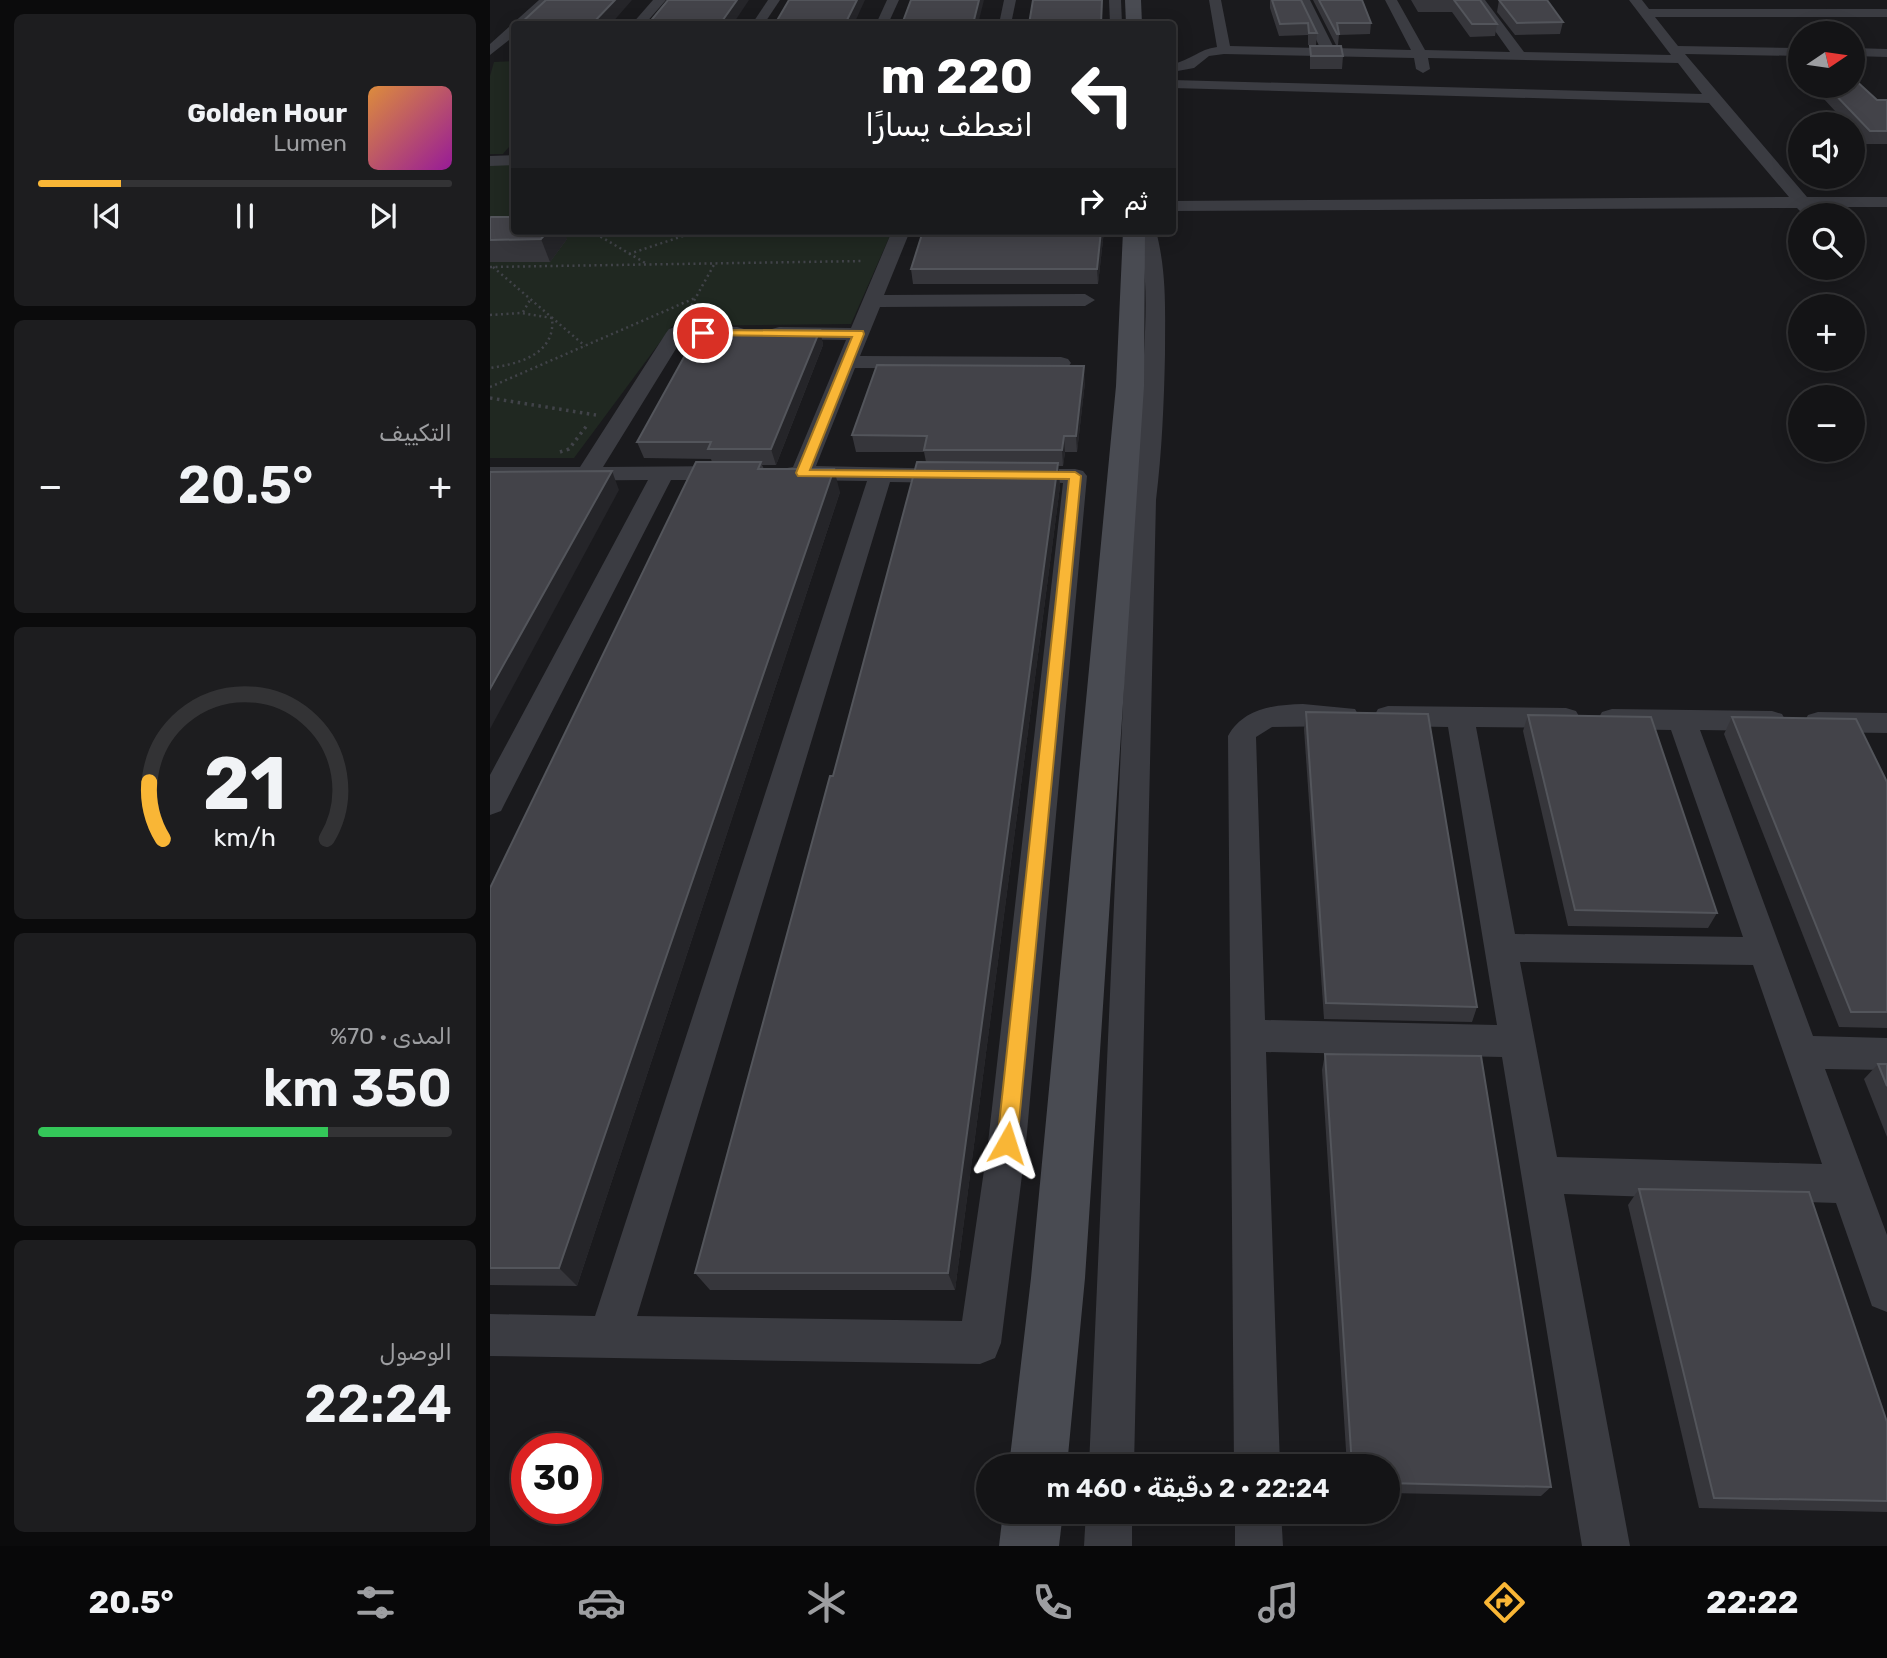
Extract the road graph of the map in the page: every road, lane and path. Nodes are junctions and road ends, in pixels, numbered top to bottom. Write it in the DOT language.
graph roads {
  1 [pos="546,0"];
  2 [pos="660,0"];
  3 [pos="774,0"];
  4 [pos="892,0"];
  5 [pos="1010,0"];
  6 [pos="1115,0"];
  7 [pos="1133,0"];
  8 [pos="1214,0"];
  9 [pos="1304,0"];
  10 [pos="1391,0"];
  11 [pos="1479,0"];
  12 [pos="1635,0"];
  13 [pos="1646,13"];
  14 [pos="1887,13"];
  15 [pos="522,21"];
  16 [pos="641,21"];
  17 [pos="760,21"];
  18 [pos="883,21"];
  19 [pos="1006,21"];
  20 [pos="1116,21"];
  21 [pos="1134,21"];
  22 [pos="511,32"];
  23 [pos="1224,50"];
  24 [pos="1273,50"];
  25 [pos="1328,50"];
  26 [pos="490,51"];
  27 [pos="1788,52"];
  28 [pos="1866,52"];
  29 [pos="1887,52"];
  30 [pos="1420,54"];
  31 [pos="1519,55"];
  32 [pos="1677,55"];
  33 [pos="1176,67"];
  34 [pos="1256,69"];
  35 [pos="1215,75"];
  36 [pos="1176,84"];
  37 [pos="1235,86"];
  38 [pos="1272,87"];
  39 [pos="1418,90"];
  40 [pos="1713,99"];
  41 [pos="511,160"];
  42 [pos="490,161"];
  43 [pos="1887,202"];
  44 [pos="1803,203"];
  45 [pos="1865,204"];
  46 [pos="1176,206"];
  47 [pos="1788,210"];
  48 [pos="598,235"];
  49 [pos="686,235"];
  50 [pos="899,235"];
  51 [pos="1134,235"];
  52 [pos="1148,235"];
  53 [pos="868,251"];
  54 [pos="629,254"];
  55 [pos="715,263"];
  56 [pos="648,264"];
  57 [pos="492,267"];
  58 [pos="695,298"];
  59 [pos="530,300"];
  60 [pos="1085,300"];
  61 [pos="873,301"];
  62 [pos="523,312"];
  63 [pos="490,315"];
  64 [pos="552,318"];
  65 [pos="683,321"];
  66 [pos="859,334"];
  67 [pos="585,346"];
  68 [pos="530,356"];
  69 [pos="846,362"];
  70 [pos="545,363"];
  71 [pos="1061,363"];
  72 [pos="490,368"];
  73 [pos="490,387"];
  74 [pos="490,398"];
  75 [pos="559,452"];
  76 [pos="663,473"];
  77 [pos="747,473"];
  78 [pos="775,473"];
  79 [pos="802,473"];
  80 [pos="490,474"];
  81 [pos="587,474"];
  82 [pos="880,476"];
  83 [pos="1460,716"];
  84 [pos="1682,720"];
  85 [pos="1883,731"];
  86 [pos="490,803"];
  87 [pos="1500,948"];
  88 [pos="1765,951"];
  89 [pos="1249,1036"];
  90 [pos="1517,1041"];
  91 [pos="1802,1052"];
  92 [pos="1887,1054"];
  93 [pos="1540,1175"];
  94 [pos="1849,1184"];
  95 [pos="1887,1291"];
  96 [pos="490,1335"];
  97 [pos="609,1338"];
  98 [pos="1039,1454"];
  99 [pos="1111,1454"];
  100 [pos="1257,1454"];
  101 [pos="1032,1524"];
  102 [pos="1109,1524"];
  103 [pos="1258,1524"];
  104 [pos="1029,1546"];
  105 [pos="1108,1546"];
  106 [pos="1259,1546"];
  107 [pos="1606,1546"];
  1 -- 15 [label="street"];
  2 -- 16 [label="street"];
  3 -- 17 [label="street"];
  4 -- 18 [label="street"];
  5 -- 19 [label="street"];
  6 -- 20 [label="street"];
  7 -- 21 [label="street"];
  8 -- 23 [label="street"];
  9 -- 25 [label="street"];
  10 -- 30 [label="street"];
  11 -- 31 [label="street"];
  12 -- 13 [label="street"];
  13 -- 14 [label="street"];
  13 -- 32 [label="street"];
  22 -- 26 [label="street"];
  23 -- 24 [label="street"];
  23 -- 33 [label="street"];
  24 -- 25 [label="street"];
  24 -- 34 [label="street"];
  25 -- 30 [label="street"];
  27 -- 32 [label="street"];
  28 -- 29 [label="street"];
  30 -- 31 [label="street"];
  30 -- 39 [label="street"];
  31 -- 32 [label="street"];
  32 -- 40 [label="street"];
  33 -- 35 [label="street"];
  34 -- 35 [label="street"];
  34 -- 38 [label="street"];
  35 -- 37 [label="street"];
  36 -- 37 [label="street"];
  37 -- 38 [label="street"];
  38 -- 39 [label="street"];
  39 -- 40 [label="street"];
  40 -- 44 [label="street"];
  41 -- 42 [label="street"];
  43 -- 45 [label="street"];
  46 -- 47 [label="street"];
  48 -- 54 [label="path"];
  49 -- 54 [label="path"];
  50 -- 61 [label="street"];
  51 -- 98 [label="street"];
  52 -- 99 [label="street"];
  53 -- 55 [label="path"];
  54 -- 56 [label="path"];
  55 -- 56 [label="path"];
  55 -- 58 [label="path"];
  56 -- 57 [label="path"];
  57 -- 59 [label="path"];
  58 -- 65 [label="path"];
  58 -- 67 [label="path"];
  59 -- 62 [label="path"];
  59 -- 64 [label="path"];
  60 -- 61 [label="street"];
  61 -- 66 [label="street"];
  62 -- 63 [label="path"];
  62 -- 64 [label="path"];
  64 -- 67 [label="path"];
  64 -- 68 [label="path"];
  66 -- 69 [label="street"];
  66 -- 81 [label="street"];
  67 -- 70 [label="path"];
  68 -- 70 [label="path"];
  68 -- 72 [label="path"];
  69 -- 71 [label="street"];
  69 -- 79 [label="street"];
  70 -- 73 [label="path"];
  74 -- 75 [label="path"];
  76 -- 77 [label="street"];
  76 -- 81 [label="street"];
  76 -- 86 [label="street"];
  78 -- 79 [label="street"];
  79 -- 82 [label="street"];
  80 -- 81 [label="street"];
  82 -- 97 [label="street"];
  82 -- 97 [label="street"];
  83 -- 84 [label="street"];
  83 -- 87 [label="street"];
  83 -- 89 [label="street"];
  84 -- 85 [label="street"];
  84 -- 88 [label="street"];
  87 -- 88 [label="street"];
  87 -- 90 [label="street"];
  88 -- 91 [label="street"];
  89 -- 90 [label="street"];
  89 -- 100 [label="street"];
  90 -- 93 [label="street"];
  91 -- 92 [label="street"];
  91 -- 94 [label="street"];
  93 -- 94 [label="street"];
  93 -- 107 [label="street"];
  94 -- 95 [label="street"];
  96 -- 97 [label="street"];
  101 -- 104 [label="street"];
  102 -- 105 [label="street"];
  103 -- 106 [label="street"];
}
